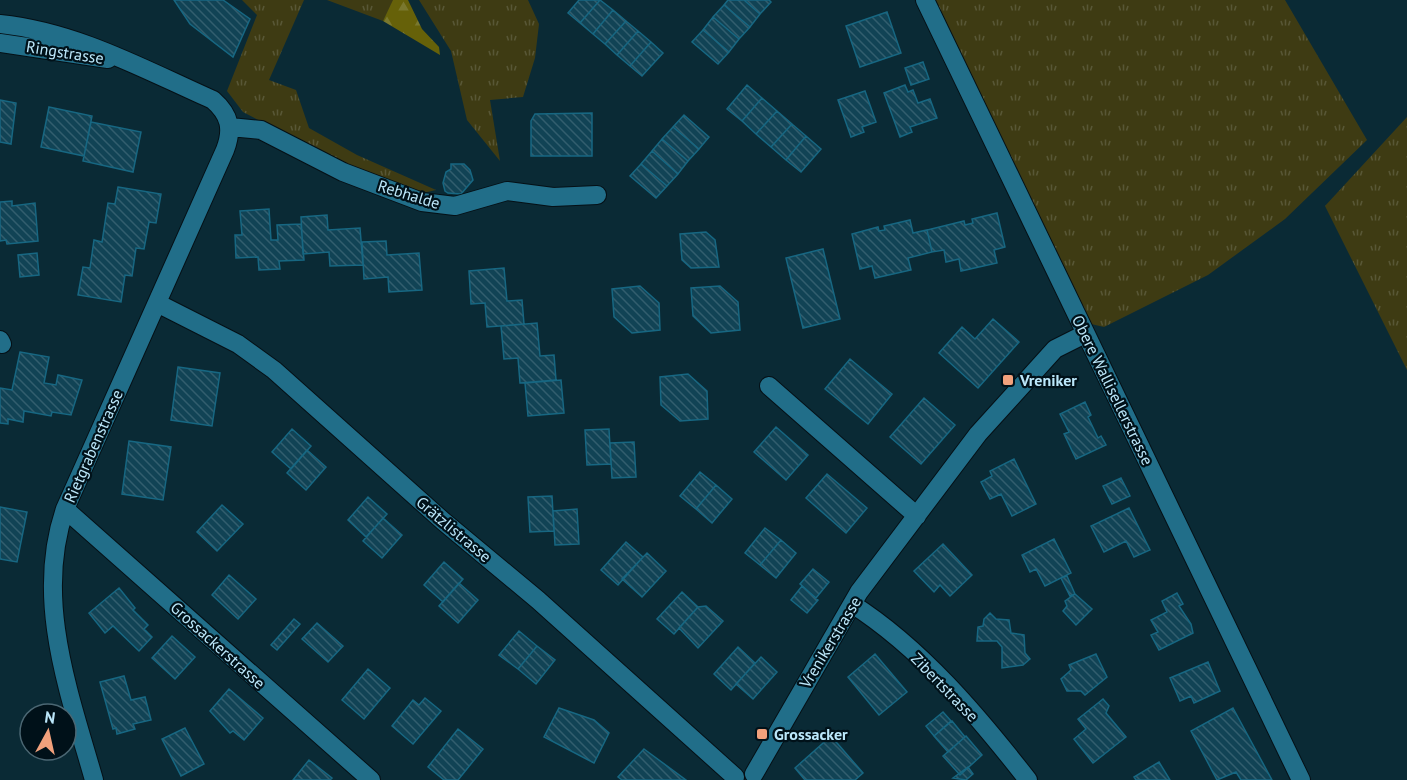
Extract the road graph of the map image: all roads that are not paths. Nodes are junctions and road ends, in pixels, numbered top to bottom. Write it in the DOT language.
graph roads {
  1 [pos="925,0"];
  2 [pos="0,24"];
  3 [pos="0,43"];
  4 [pos="131,64"];
  5 [pos="230,127"];
  6 [pos="597,195"];
  7 [pos="157,303"];
  8 [pos="1085,334"];
  9 [pos="769,386"];
  10 [pos="65,509"];
  11 [pos="917,516"];
  12 [pos="852,604"];
  13 [pos="758,777"];
  14 [pos="364,778"];
  15 [pos="734,778"];
  16 [pos="94,780"];
  17 [pos="1028,780"];
  18 [pos="1301,780"];
  1 -- 8 [label="street, Obere Wallisellerstrasse"];
  2 -- 4 [label="street, Ringstrasse"];
  3 -- 4 [label="street, Ringstrasse"];
  4 -- 5 [label="street, Ringstrasse"];
  5 -- 6 [label="street, Rebhalde"];
  5 -- 7 [label="street, Rietgrabenstrasse"];
  7 -- 10 [label="street, Rietgrabenstrasse"];
  7 -- 15 [label="street, Grätzlistrasse"];
  8 -- 11 [label="street, Vrenikerstrasse"];
  8 -- 18 [label="street, Obere Wallisellerstrasse"];
  9 -- 11 [label="street"];
  10 -- 14 [label="street, Grossackerstrasse"];
  10 -- 16 [label="street, Rietgrabenstrasse"];
  11 -- 12 [label="street, Vrenikerstrasse"];
  12 -- 13 [label="street, Vrenikerstrasse"];
  12 -- 17 [label="street, Zibertstrasse"];
  13 -- 15 [label="street"];
}
